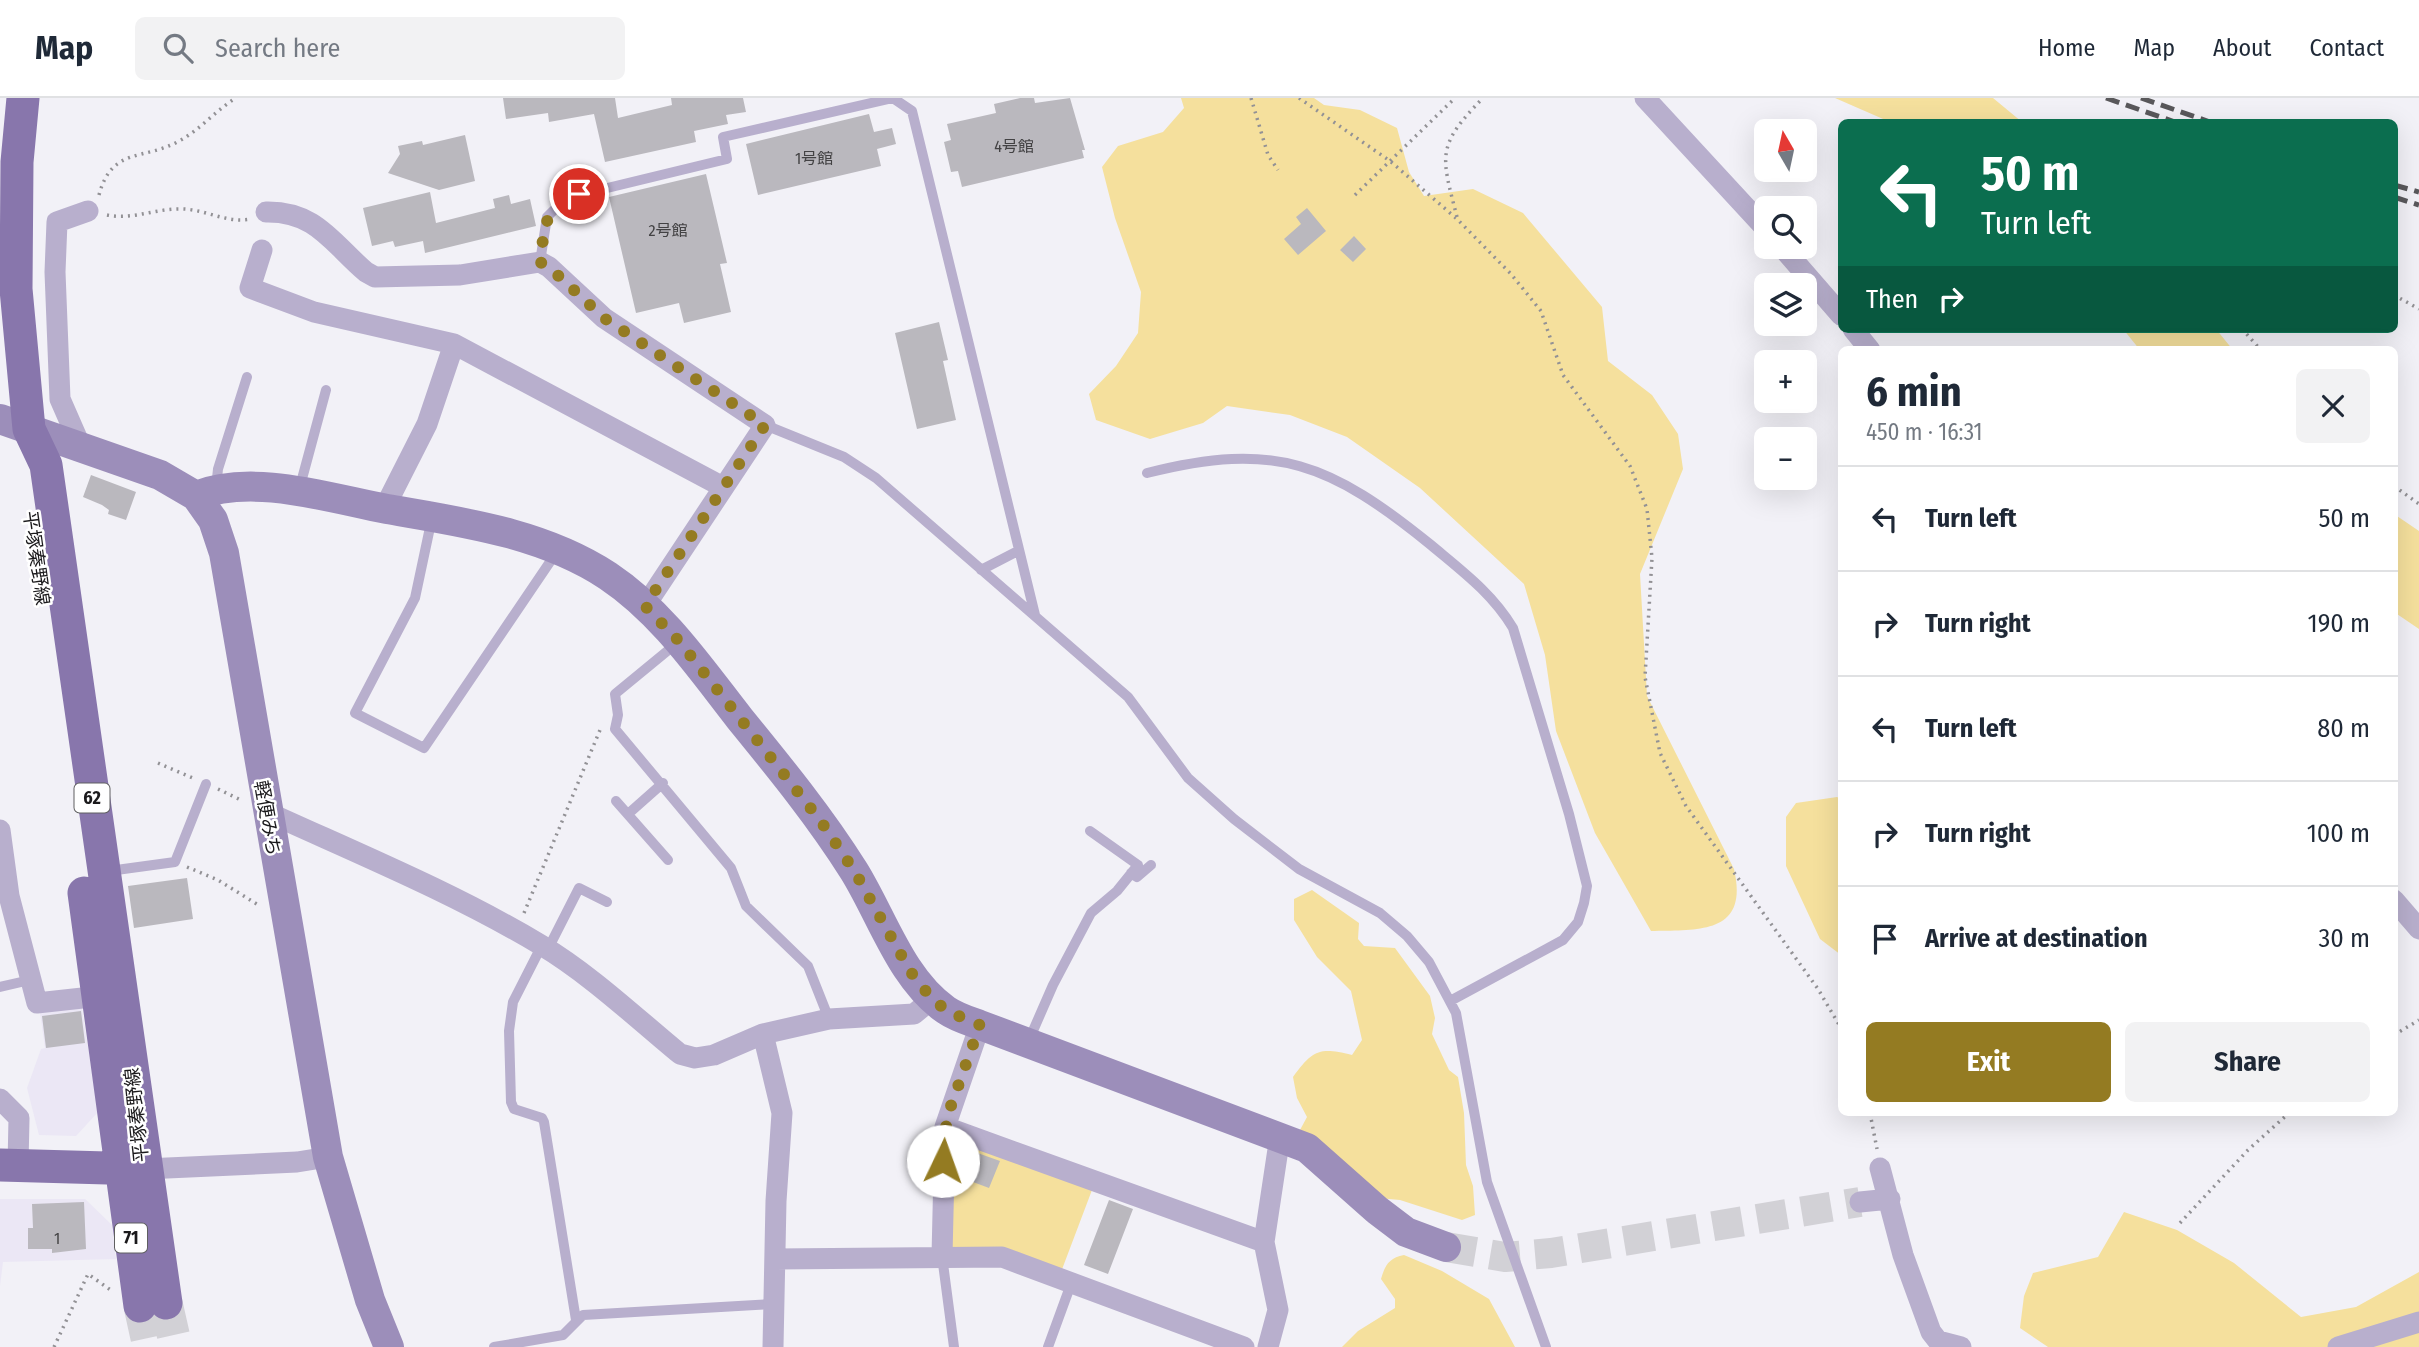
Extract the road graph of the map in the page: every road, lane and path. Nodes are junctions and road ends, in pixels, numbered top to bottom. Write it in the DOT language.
graph roads {
  1 [pos="23,98"];
  2 [pos="236,98"];
  3 [pos="1251,98"];
  4 [pos="1299,98"];
  5 [pos="1455,98"];
  6 [pos="1483,98"];
  7 [pos="1645,98"];
  8 [pos="1390,161"];
  9 [pos="1278,170"];
  10 [pos="1355,195"];
  11 [pos="88,211"];
  12 [pos="266,212"];
  13 [pos="1754,216"];
  14 [pos="1457,219"];
  15 [pos="262,250"];
  16 [pos="1792,259"];
  17 [pos="540,262"];
  18 [pos="2398,297"];
  19 [pos="2419,309"];
  20 [pos="1838,312"];
  21 [pos="2246,333"];
  22 [pos="454,344"];
  23 [pos="2257,346"];
  24 [pos="247,377"];
  25 [pos="326,390"];
  26 [pos="15,424"];
  27 [pos="765,425"];
  28 [pos="80,447"];
  29 [pos="1147,473"];
  30 [pos="723,487"];
  31 [pos="2398,489"];
  32 [pos="206,492"];
  33 [pos="298,493"];
  34 [pos="2419,504"];
  35 [pos="388,509"];
  36 [pos="432,517"];
  37 [pos="557,551"];
  38 [pos="1018,551"];
  39 [pos="981,570"];
  40 [pos="645,606"];
  41 [pos="1035,615"];
  42 [pos="679,641"];
  43 [pos="601,726"];
  44 [pos="158,763"];
  45 [pos="663,783"];
  46 [pos="206,784"];
  47 [pos="617,801"];
  48 [pos="257,807"];
  49 [pos="628,814"];
  50 [pos="0,830"];
  51 [pos="1090,831"];
  52 [pos="668,860"];
  53 [pos="175,862"];
  54 [pos="1151,865"];
  55 [pos="103,872"];
  56 [pos="1131,873"];
  57 [pos="5,897"];
  58 [pos="607,902"];
  59 [pos="2398,905"];
  60 [pos="287,923"];
  61 [pos="2419,929"];
  62 [pos="517,931"];
  63 [pos="545,947"];
  64 [pos="30,980"];
  65 [pos="0,987"];
  66 [pos="110,995"];
  67 [pos="932,999"];
  68 [pos="1452,1000"];
  69 [pos="829,1019"];
  70 [pos="2419,1020"];
  71 [pos="1838,1023"];
  72 [pos="980,1025"];
  73 [pos="2398,1033"];
  74 [pos="764,1034"];
  75 [pos="1028,1042"];
  76 [pos="0,1099"];
  77 [pos="1871,1116"];
  78 [pos="2286,1116"];
  79 [pos="945,1127"];
  80 [pos="1280,1136"];
  81 [pos="328,1157"];
  82 [pos="9,1165"];
  83 [pos="1881,1168"];
  84 [pos="134,1169"];
  85 [pos="1890,1199"];
  86 [pos="1860,1202"];
  87 [pos="2180,1223"];
  88 [pos="1264,1242"];
  89 [pos="1446,1247"];
  90 [pos="942,1256"];
  91 [pos="775,1259"];
  92 [pos="98,1283"];
  93 [pos="1071,1284"];
  94 [pos="772,1304"];
  95 [pos="153,1305"];
  96 [pos="576,1320"];
  97 [pos="2419,1322"];
  98 [pos="54,1347"];
  99 [pos="389,1347"];
  100 [pos="494,1347"];
  101 [pos="773,1347"];
  102 [pos="954,1347"];
  103 [pos="1048,1347"];
  104 [pos="1244,1347"];
  105 [pos="1268,1347"];
  106 [pos="1546,1347"];
  107 [pos="1961,1347"];
  108 [pos="2338,1347"];
  1 -- 26 [label="main road, 平塚秦野線 / 62"];
  2 -- 11 [label="path"];
  3 -- 9 [label="path"];
  4 -- 8 [label="path"];
  5 -- 8 [label="path"];
  6 -- 14 [label="path"];
  7 -- 13 [label="street"];
  8 -- 10 [label="path"];
  8 -- 14 [label="path"];
  11 -- 12 [label="path"];
  11 -- 28 [label="street"];
  12 -- 17 [label="street"];
  14 -- 71 [label="path"];
  15 -- 22 [label="street"];
  16 -- 20 [label="street"];
  17 -- 27 [label="street"];
  17 -- 38 [label="lane"];
  18 -- 19 [label="path"];
  21 -- 23 [label="path"];
  22 -- 30 [label="street"];
  22 -- 35 [label="street"];
  24 -- 32 [label="lane"];
  25 -- 33 [label="lane"];
  26 -- 28 [label="street, 軽便みち"];
  26 -- 55 [label="main road, 平塚秦野線 / 62"];
  26 -- 66 [label="main road, 平塚秦野線 / 62"];
  27 -- 30 [label="street"];
  27 -- 39 [label="lane"];
  28 -- 32 [label="street, 軽便みち"];
  29 -- 68 [label="lane"];
  30 -- 40 [label="street"];
  31 -- 34 [label="path"];
  32 -- 33 [label="street"];
  32 -- 48 [label="street, 軽便みち"];
  33 -- 35 [label="street"];
  35 -- 36 [label="street"];
  36 -- 37 [label="street"];
  36 -- 37 [label="lane"];
  37 -- 40 [label="street"];
  38 -- 39 [label="lane"];
  38 -- 41 [label="lane"];
  39 -- 41 [label="lane"];
  40 -- 42 [label="street"];
  41 -- 68 [label="lane"];
  42 -- 45 [label="lane"];
  42 -- 67 [label="street"];
  43 -- 62 [label="path"];
  44 -- 46 [label="path"];
  45 -- 49 [label="lane"];
  45 -- 69 [label="lane"];
  46 -- 48 [label="path"];
  46 -- 53 [label="lane"];
  47 -- 49 [label="lane"];
  48 -- 60 [label="street, 軽便みち"];
  48 -- 62 [label="street"];
  49 -- 52 [label="lane"];
  50 -- 57 [label="street"];
  51 -- 56 [label="lane"];
  53 -- 55 [label="lane"];
  53 -- 60 [label="path"];
  54 -- 56 [label="lane"];
  55 -- 66 [label="main road, 平塚秦野線 / 62"];
  56 -- 75 [label="lane"];
  57 -- 64 [label="street"];
  58 -- 63 [label="lane"];
  59 -- 61 [label="street"];
  60 -- 81 [label="street, 軽便みち"];
  62 -- 63 [label="street"];
  63 -- 74 [label="street"];
  63 -- 96 [label="lane"];
  64 -- 65 [label="lane"];
  64 -- 66 [label="street"];
  66 -- 84 [label="main road, 平塚秦野線 / 62"];
  67 -- 69 [label="street"];
  67 -- 72 [label="street"];
  68 -- 106 [label="lane"];
  69 -- 74 [label="street"];
  70 -- 73 [label="path"];
  72 -- 75 [label="street"];
  72 -- 79 [label="street"];
  74 -- 91 [label="street"];
  75 -- 80 [label="street"];
  76 -- 82 [label="street"];
  77 -- 83 [label="path"];
  78 -- 87 [label="path"];
  79 -- 88 [label="street"];
  79 -- 90 [label="street"];
  80 -- 88 [label="street"];
  80 -- 89 [label="street"];
  81 -- 84 [label="street"];
  81 -- 99 [label="street, 軽便みち"];
  82 -- 84 [label="main road"];
  83 -- 85 [label="street"];
  84 -- 95 [label="main road, 71"];
  85 -- 86 [label="street"];
  85 -- 107 [label="street"];
  88 -- 105 [label="street"];
  90 -- 91 [label="street"];
  90 -- 93 [label="street"];
  90 -- 102 [label="lane"];
  91 -- 94 [label="street"];
  92 -- 98 [label="path"];
  93 -- 103 [label="lane"];
  93 -- 104 [label="street"];
  94 -- 96 [label="lane"];
  94 -- 101 [label="street"];
  96 -- 100 [label="lane"];
  97 -- 108 [label="street"];
}
